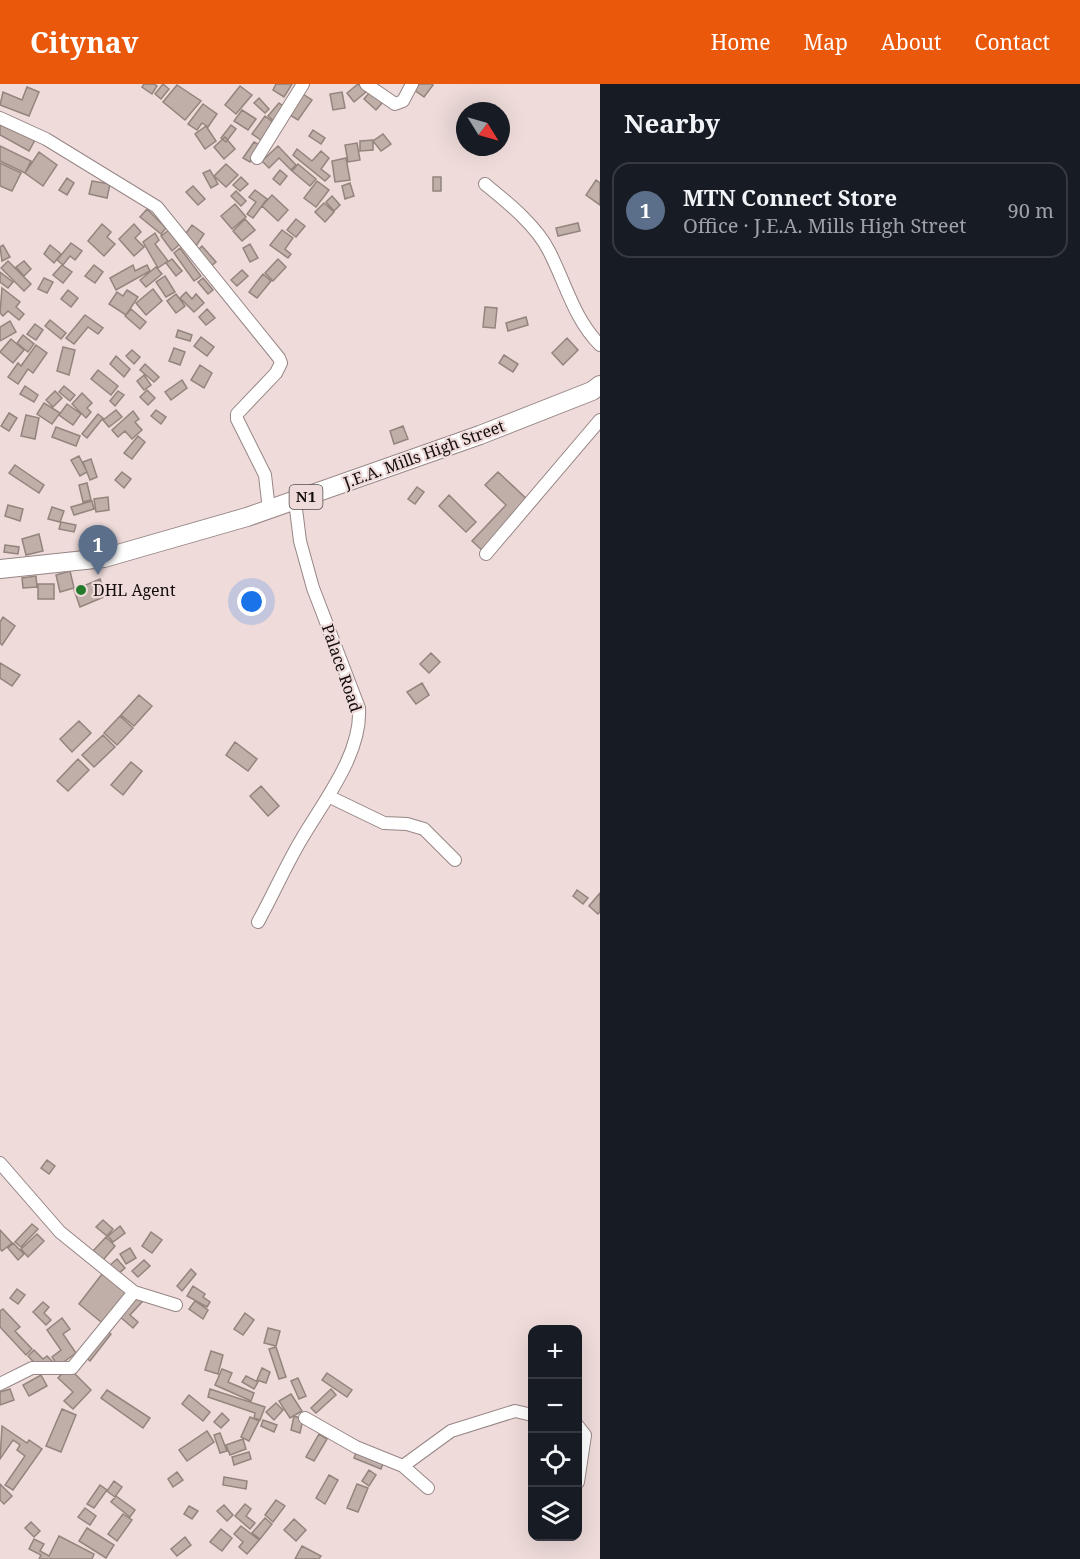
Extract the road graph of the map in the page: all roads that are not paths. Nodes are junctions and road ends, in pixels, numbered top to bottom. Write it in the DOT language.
graph roads {
  1 [pos="303,84"];
  2 [pos="366,84"];
  3 [pos="412,84"];
  4 [pos="0,118"];
  5 [pos="257,158"];
  6 [pos="485,184"];
  7 [pos="600,345"];
  8 [pos="600,384"];
  9 [pos="600,420"];
  10 [pos="295,501"];
  11 [pos="269,510"];
  12 [pos="486,554"];
  13 [pos="0,569"];
  14 [pos="330,797"];
  15 [pos="455,860"];
  16 [pos="258,922"];
  17 [pos="0,1163"];
  18 [pos="134,1292"];
  19 [pos="176,1305"];
  20 [pos="0,1384"];
  21 [pos="528,1414"];
  22 [pos="305,1418"];
  23 [pos="582,1431"];
  24 [pos="582,1455"];
  25 [pos="403,1466"];
  26 [pos="428,1488"];
  1 -- 5 [label="street"];
  2 -- 3 [label="street"];
  4 -- 11 [label="street"];
  6 -- 7 [label="street"];
  8 -- 10 [label="highway, J.E.A. Mills High Street / N1"];
  9 -- 12 [label="street"];
  10 -- 11 [label="highway, J.E.A. Mills High Street / N1"];
  10 -- 14 [label="street, Palace Road"];
  11 -- 13 [label="highway, J.E.A. Mills High Street / N1"];
  14 -- 15 [label="street"];
  14 -- 16 [label="street, Palace Road"];
  17 -- 18 [label="street"];
  18 -- 19 [label="street"];
  18 -- 20 [label="street"];
  21 -- 25 [label="street"];
  22 -- 25 [label="street"];
  23 -- 24 [label="street"];
  25 -- 26 [label="street"];
}
